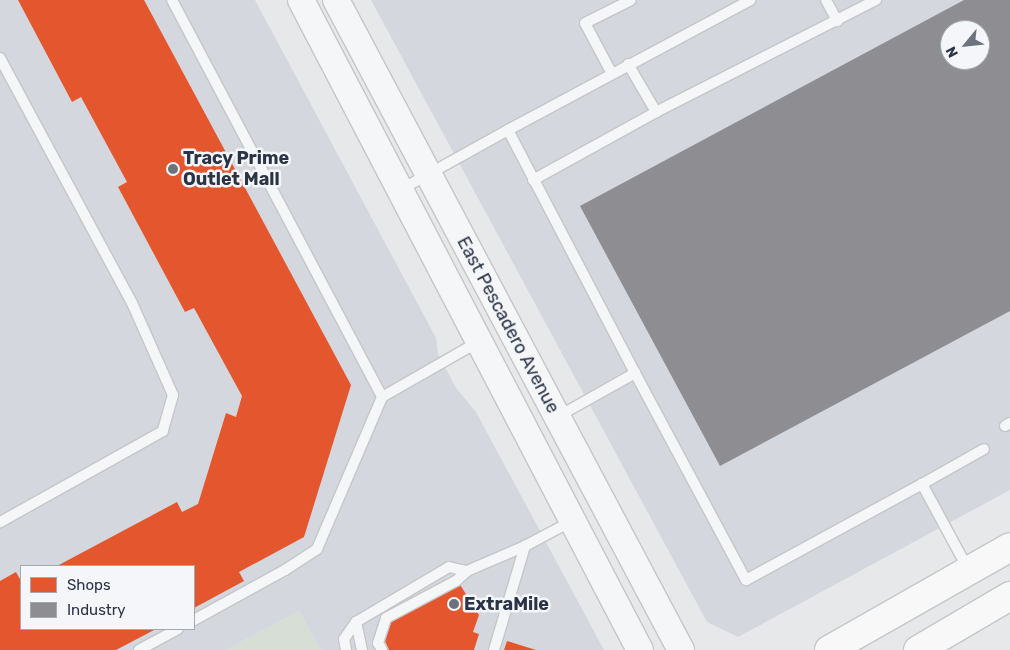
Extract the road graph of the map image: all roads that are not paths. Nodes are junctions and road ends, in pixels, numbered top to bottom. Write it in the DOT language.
graph roads {
  1 [pos="172,0"];
  2 [pos="300,0"];
  3 [pos="336,0"];
  4 [pos="631,0"];
  5 [pos="750,0"];
  6 [pos="826,0"];
  7 [pos="876,0"];
  8 [pos="837,21"];
  9 [pos="0,58"];
  10 [pos="628,64"];
  11 [pos="611,72"];
  12 [pos="656,112"];
  13 [pos="508,130"];
  14 [pos="429,174"];
  15 [pos="534,180"];
  16 [pos="400,190"];
  17 [pos="479,341"];
  18 [pos="635,374"];
  19 [pos="382,397"];
  20 [pos="557,418"];
  21 [pos="984,448"];
  22 [pos="922,484"];
  23 [pos="572,521"];
  24 [pos="0,522"];
  25 [pos="525,546"];
  26 [pos="1010,547"];
  27 [pos="467,571"];
  28 [pos="970,572"];
  29 [pos="1010,596"];
  30 [pos="195,619"];
  31 [pos="356,622"];
  32 [pos="176,630"];
  33 [pos="139,650"];
  34 [pos="346,650"];
  35 [pos="362,650"];
  36 [pos="382,650"];
  37 [pos="494,650"];
  38 [pos="640,650"];
  39 [pos="681,650"];
  40 [pos="828,650"];
  41 [pos="918,650"];
  1 -- 19 [label="lane"];
  2 -- 16 [label="street, East Pescadero Avenue"];
  3 -- 14 [label="street, East Pescadero Avenue"];
  4 -- 11 [label="lane"];
  5 -- 10 [label="lane"];
  6 -- 8 [label="lane"];
  7 -- 8 [label="lane"];
  8 -- 12 [label="lane"];
  9 -- 24 [label="lane"];
  10 -- 11 [label="lane"];
  10 -- 12 [label="lane"];
  11 -- 13 [label="lane"];
  12 -- 15 [label="lane"];
  13 -- 14 [label="lane"];
  13 -- 15 [label="lane"];
  14 -- 16 [label="lane"];
  14 -- 20 [label="street, East Pescadero Avenue"];
  15 -- 18 [label="lane"];
  16 -- 17 [label="street, East Pescadero Avenue"];
  17 -- 19 [label="lane"];
  17 -- 23 [label="street, East Pescadero Avenue"];
  18 -- 20 [label="lane"];
  18 -- 22 [label="lane"];
  19 -- 30 [label="lane"];
  20 -- 39 [label="street, East Pescadero Avenue"];
  21 -- 22 [label="lane"];
  22 -- 28 [label="lane"];
  23 -- 25 [label="lane"];
  23 -- 38 [label="street, East Pescadero Avenue"];
  25 -- 27 [label="lane"];
  25 -- 37 [label="lane"];
  26 -- 28 [label="main road"];
  27 -- 31 [label="lane"];
  27 -- 36 [label="lane"];
  28 -- 40 [label="main road"];
  29 -- 41 [label="main road"];
  31 -- 34 [label="lane"];
  31 -- 35 [label="lane"];
  32 -- 33 [label="lane"];
}
